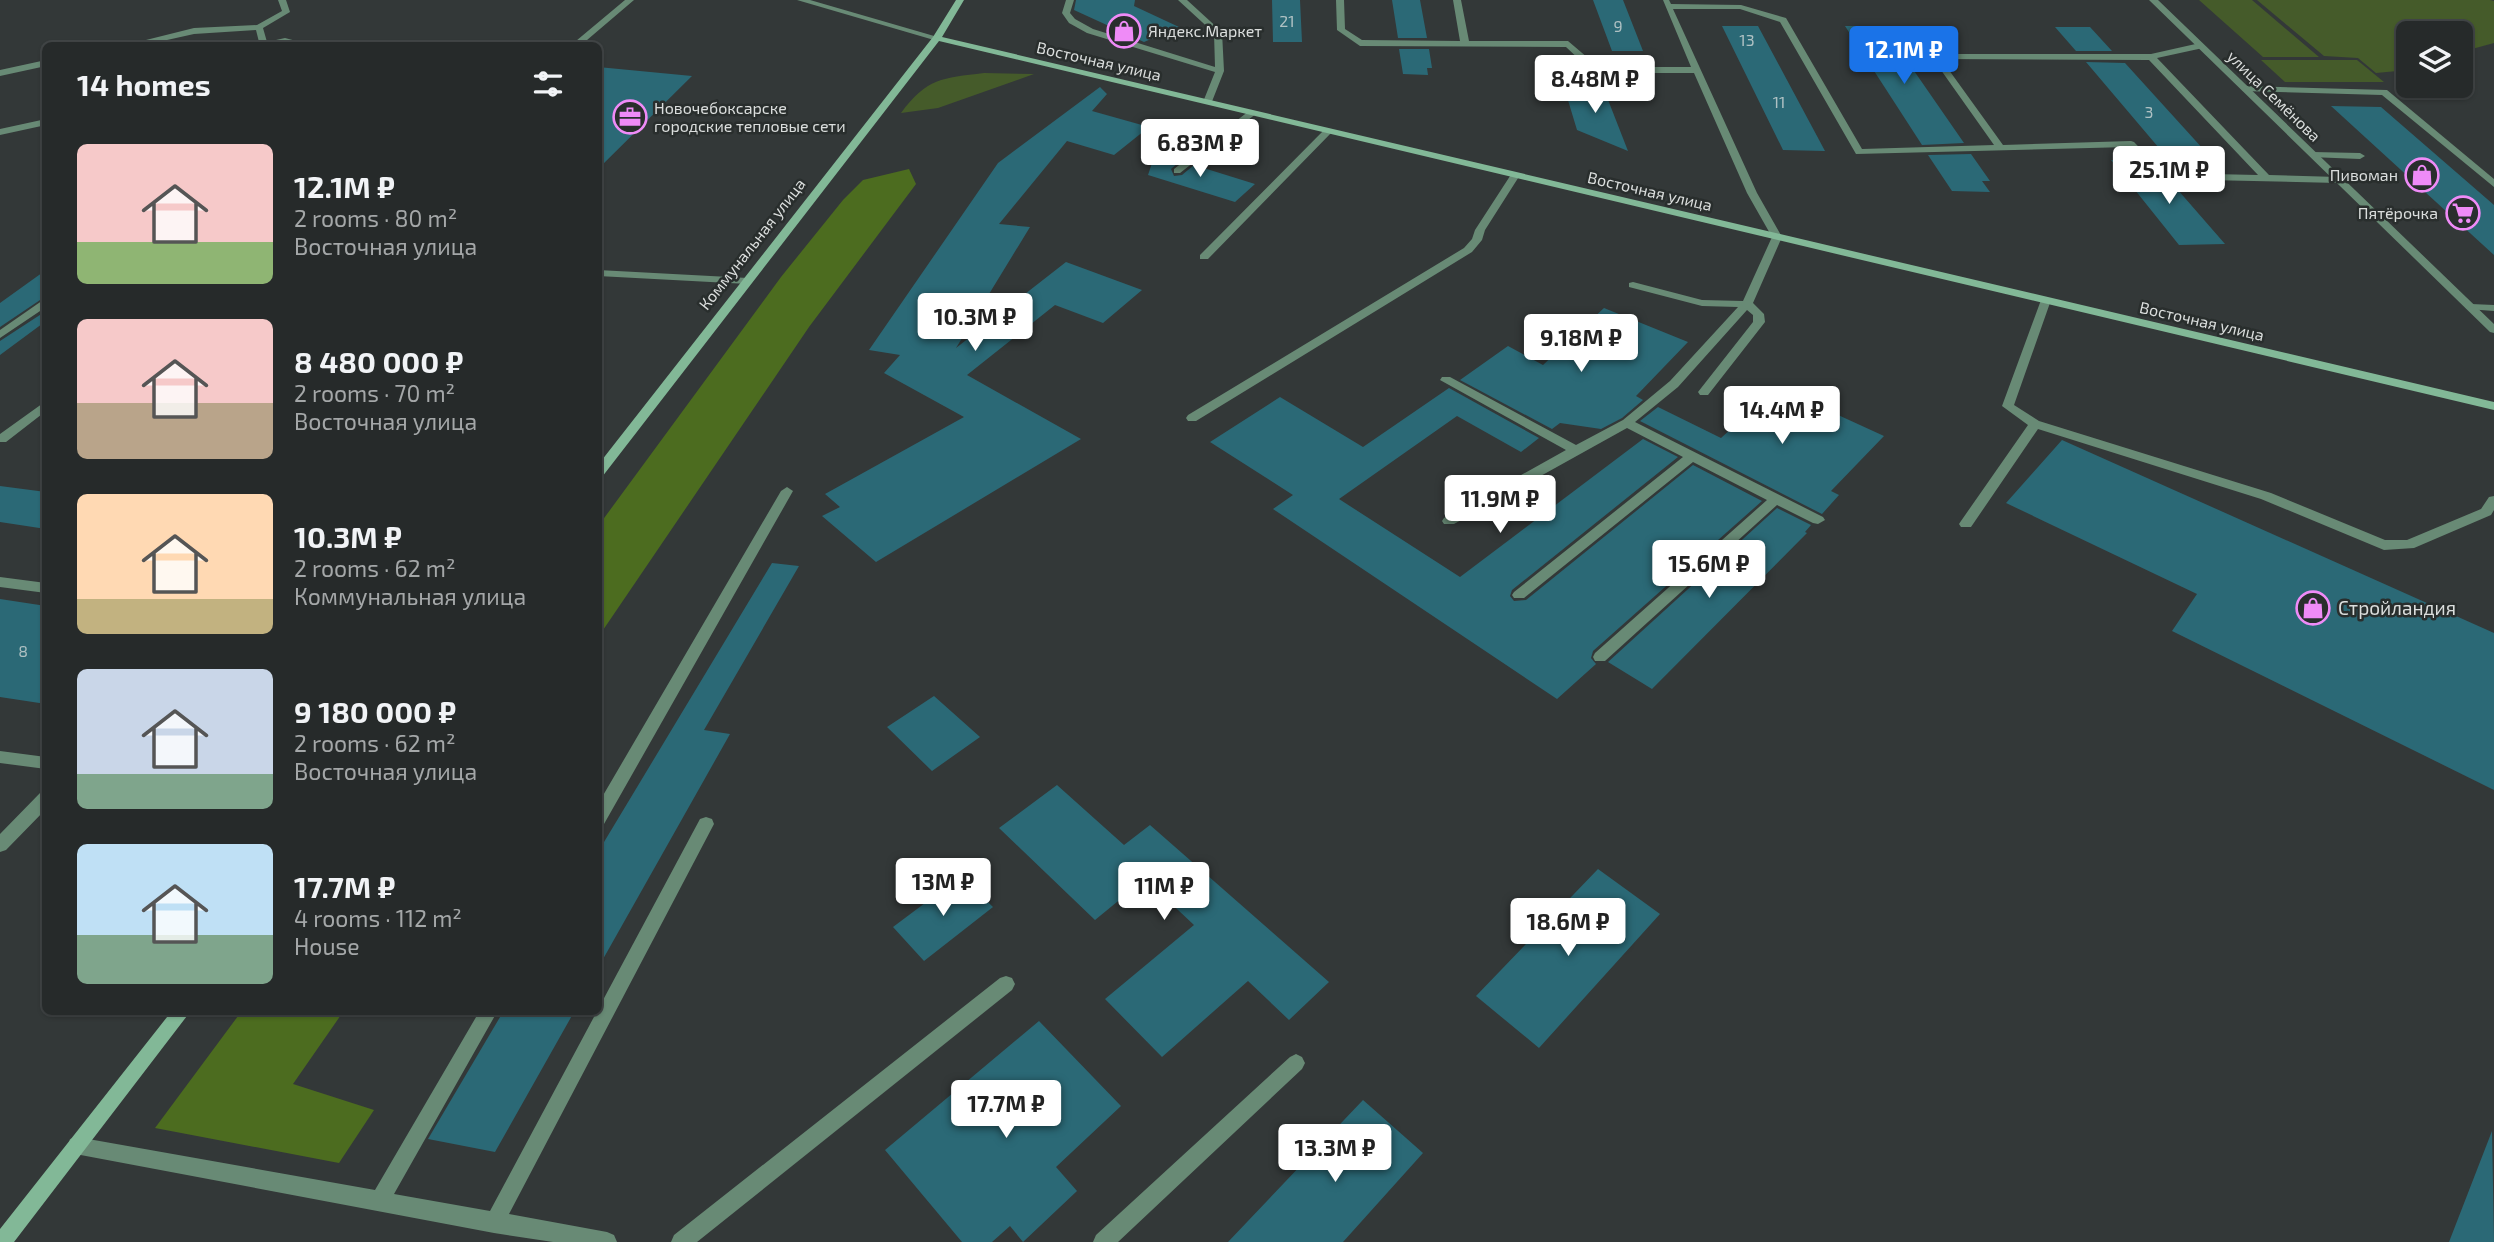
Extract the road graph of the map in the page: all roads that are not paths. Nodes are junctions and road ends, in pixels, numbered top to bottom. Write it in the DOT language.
graph roads {
  1 [pos="282,0"];
  2 [pos="630,0"];
  3 [pos="801,0"];
  4 [pos="960,0"];
  5 [pos="1070,0"];
  6 [pos="1182,0"];
  7 [pos="1340,0"];
  8 [pos="1457,0"];
  9 [pos="2154,0"];
  10 [pos="1667,3"];
  11 [pos="259,27"];
  12 [pos="937,38"];
  13 [pos="144,42"];
  14 [pos="263,42"];
  15 [pos="579,42"];
  16 [pos="1465,44"];
  17 [pos="2200,46"];
  18 [pos="2151,57"];
  19 [pos="42,64"];
  20 [pos="1695,70"];
  21 [pos="1220,71"];
  22 [pos="0,73"];
  23 [pos="2246,89"];
  24 [pos="1208,103"];
  25 [pos="1252,113"];
  26 [pos="42,123"];
  27 [pos="1328,131"];
  28 [pos="0,132"];
  29 [pos="2000,147"];
  30 [pos="2313,155"];
  31 [pos="2360,156"];
  32 [pos="1177,171"];
  33 [pos="1515,175"];
  34 [pos="2267,179"];
  35 [pos="2338,180"];
  36 [pos="2494,184"];
  37 [pos="1777,237"];
  38 [pos="1204,257"];
  39 [pos="602,273"];
  40 [pos="748,281"];
  41 [pos="1633,285"];
  42 [pos="2046,300"];
  43 [pos="42,304"];
  44 [pos="1747,304"];
  45 [pos="2470,307"];
  46 [pos="2494,308"];
  47 [pos="2494,330"];
  48 [pos="0,335"];
  49 [pos="1446,380"];
  50 [pos="1704,392"];
  51 [pos="2494,406"];
  52 [pos="42,408"];
  53 [pos="1192,418"];
  54 [pos="1627,423"];
  55 [pos="2035,424"];
  56 [pos="2,439"];
  57 [pos="1576,450"];
  58 [pos="1692,456"];
  59 [pos="602,469"];
  60 [pos="787,491"];
  61 [pos="1776,499"];
  62 [pos="2494,500"];
  63 [pos="1818,520"];
  64 [pos="1449,521"];
  65 [pos="1966,524"];
  66 [pos="0,582"];
  67 [pos="42,588"];
  68 [pos="1519,595"];
  69 [pos="1600,657"];
  70 [pos="0,757"];
  71 [pos="42,763"];
  72 [pos="42,802"];
  73 [pos="602,812"];
  74 [pos="706,824"];
  75 [pos="0,845"];
  76 [pos="1006,984"];
  77 [pos="179,1015"];
  78 [pos="486,1015"];
  79 [pos="1296,1063"];
  80 [pos="77,1146"];
  81 [pos="380,1200"];
  82 [pos="494,1223"];
  83 [pos="2,1242"];
  84 [pos="607,1242"];
  85 [pos="681,1242"];
  86 [pos="1103,1242"];
  1 -- 11 [label="street"];
  2 -- 15 [label="street"];
  3 -- 12 [label="street, Восточная улица"];
  4 -- 12 [label="main road, Коммунальная улица"];
  5 -- 21 [label="street"];
  6 -- 21 [label="street"];
  7 -- 16 [label="street"];
  8 -- 16 [label="street"];
  9 -- 17 [label="street, улица Семёнова"];
  10 -- 20 [label="street"];
  10 -- 29 [label="street"];
  11 -- 13 [label="street"];
  11 -- 14 [label="street"];
  12 -- 24 [label="main road, Восточная улица"];
  12 -- 40 [label="main road, Коммунальная улица"];
  16 -- 20 [label="street"];
  17 -- 18 [label="street"];
  17 -- 23 [label="street, улица Семёнова"];
  18 -- 29 [label="street"];
  18 -- 34 [label="street"];
  19 -- 22 [label="street"];
  20 -- 37 [label="street"];
  21 -- 24 [label="street"];
  23 -- 30 [label="street, улица Семёнова"];
  23 -- 36 [label="street"];
  24 -- 25 [label="main road, Восточная улица"];
  25 -- 27 [label="main road, Восточная улица"];
  25 -- 32 [label="street"];
  26 -- 28 [label="street"];
  27 -- 33 [label="main road, Восточная улица"];
  27 -- 38 [label="street"];
  29 -- 34 [label="street"];
  30 -- 31 [label="street"];
  30 -- 35 [label="street, улица Семёнова"];
  33 -- 37 [label="main road, Восточная улица"];
  33 -- 53 [label="street"];
  34 -- 35 [label="street"];
  35 -- 45 [label="street, улица Семёнова"];
  37 -- 42 [label="main road, Восточная улица"];
  37 -- 44 [label="street"];
  39 -- 40 [label="street"];
  40 -- 59 [label="main road, Коммунальная улица"];
  41 -- 44 [label="street"];
  42 -- 51 [label="main road, Восточная улица"];
  42 -- 55 [label="street"];
  43 -- 48 [label="street"];
  44 -- 50 [label="street"];
  44 -- 54 [label="street"];
  45 -- 46 [label="street"];
  45 -- 47 [label="street, улица Семёнова"];
  49 -- 57 [label="street"];
  52 -- 56 [label="street"];
  54 -- 57 [label="street"];
  54 -- 58 [label="street"];
  55 -- 62 [label="street"];
  55 -- 65 [label="street"];
  57 -- 64 [label="street"];
  58 -- 61 [label="street"];
  58 -- 68 [label="street"];
  60 -- 73 [label="street"];
  61 -- 63 [label="street"];
  61 -- 69 [label="street"];
  66 -- 67 [label="street"];
  70 -- 71 [label="street"];
  72 -- 75 [label="street"];
  74 -- 82 [label="street"];
  76 -- 85 [label="street"];
  77 -- 80 [label="main road"];
  78 -- 81 [label="street"];
  79 -- 86 [label="street"];
  80 -- 81 [label="street"];
  80 -- 83 [label="main road"];
  81 -- 82 [label="street"];
  82 -- 84 [label="street"];
}
